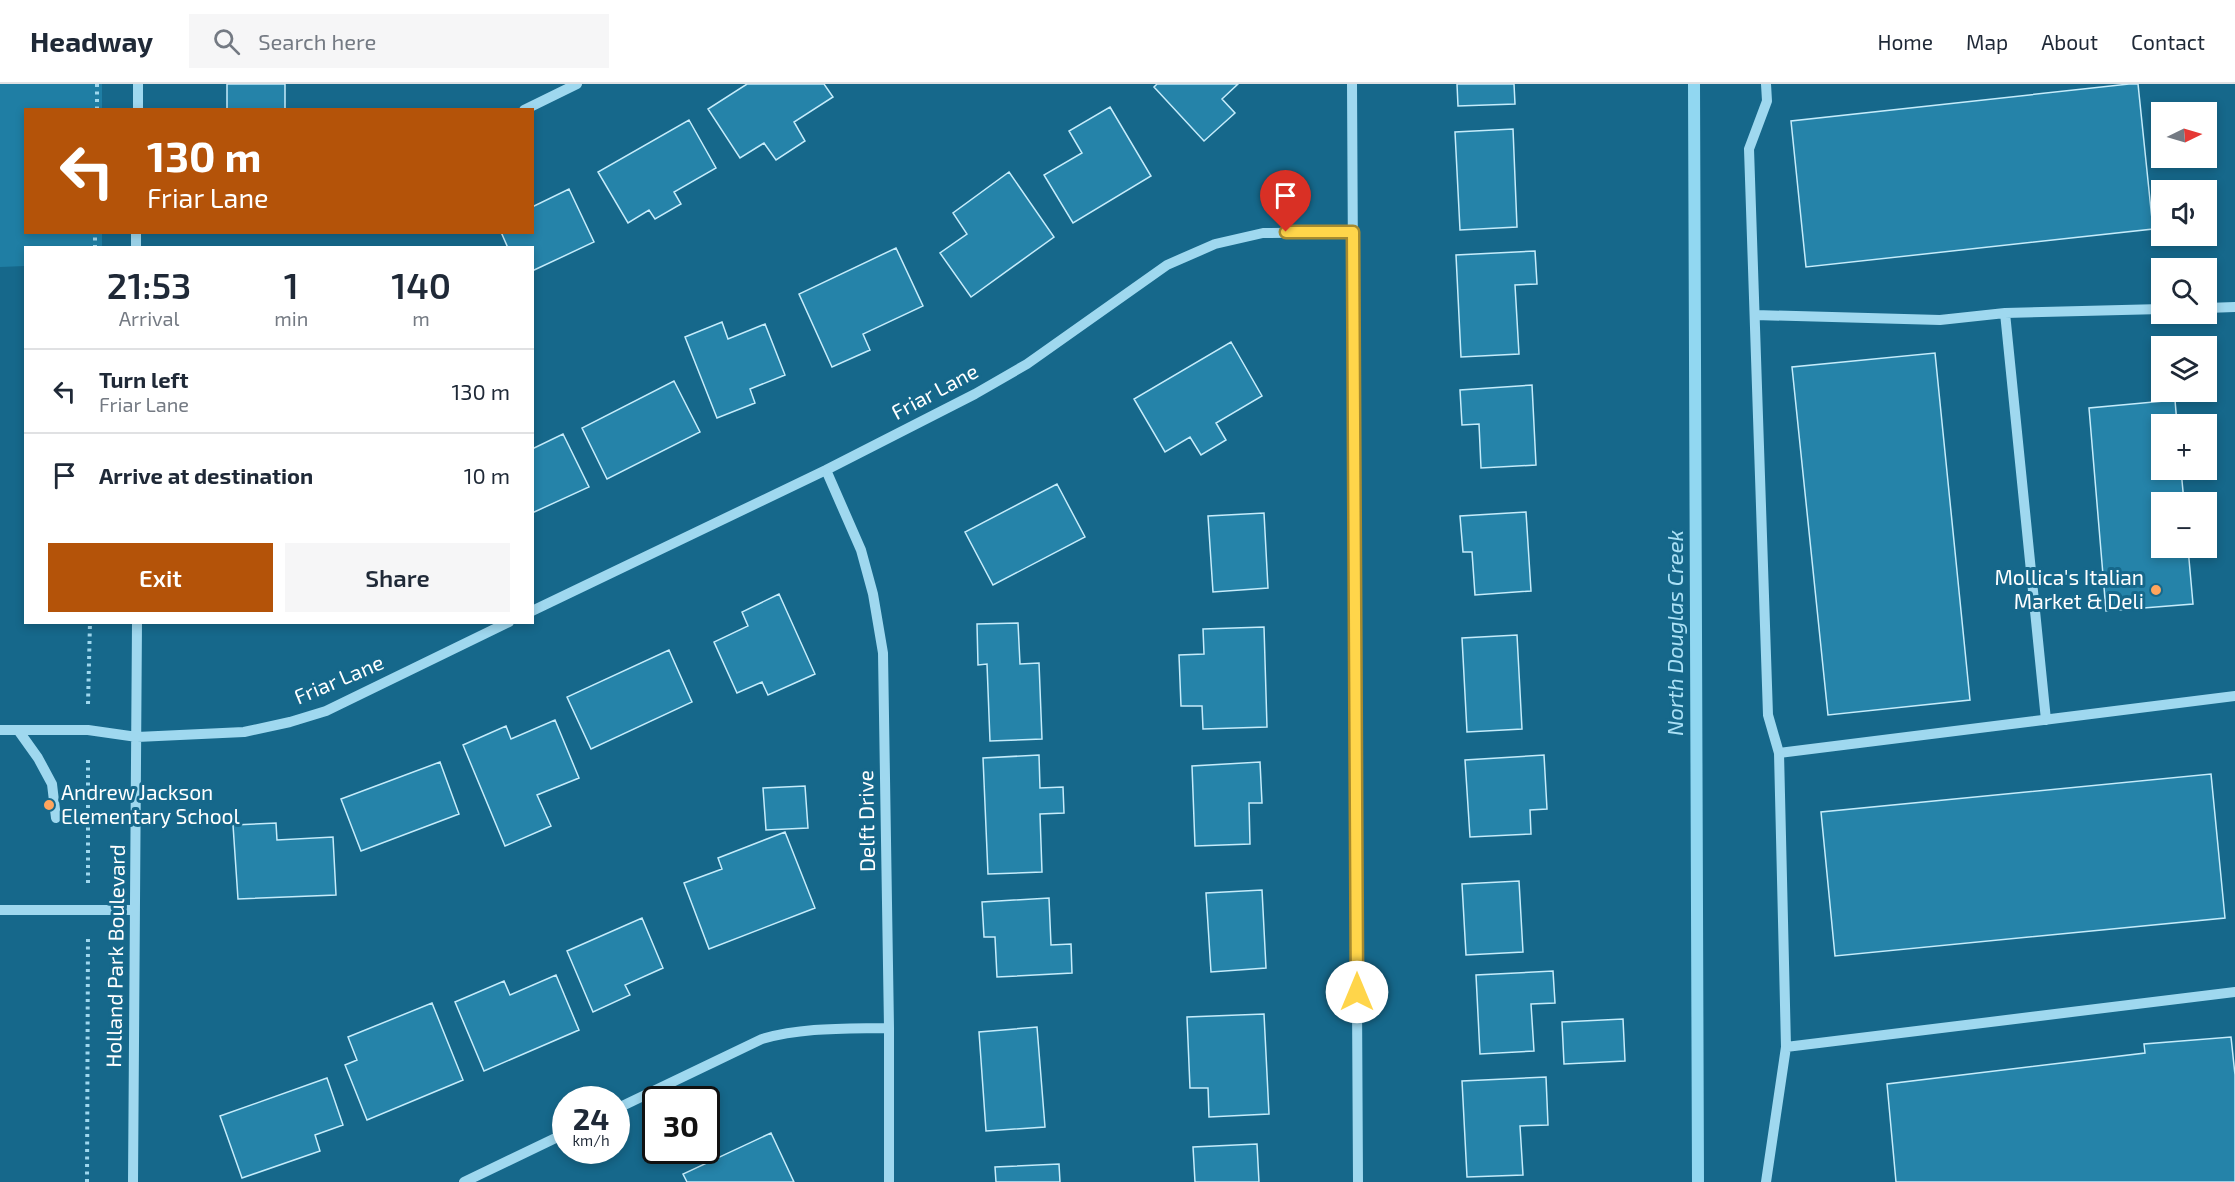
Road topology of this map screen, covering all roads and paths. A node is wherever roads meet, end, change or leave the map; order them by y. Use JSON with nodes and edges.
{"nodes":[{"id":1,"x":97,"y":84,"type":"edge"},
{"id":2,"x":138,"y":84,"type":"edge"},
{"id":3,"x":577,"y":84,"type":"edge"},
{"id":4,"x":1352,"y":84,"type":"edge"},
{"id":5,"x":1766,"y":84,"type":"edge"},
{"id":6,"x":97,"y":108,"type":"edge"},
{"id":7,"x":138,"y":108,"type":"edge"},
{"id":8,"x":528,"y":108,"type":"edge"},
{"id":9,"x":1353,"y":232,"type":"junction"},
{"id":10,"x":2235,"y":307,"type":"edge"},
{"id":11,"x":2217,"y":308,"type":"edge"},
{"id":12,"x":2151,"y":309,"type":"edge"},
{"id":13,"x":2005,"y":314,"type":"junction"},
{"id":14,"x":1755,"y":315,"type":"junction"},
{"id":15,"x":826,"y":470,"type":"junction"},
{"id":16,"x":534,"y":610,"type":"edge"},
{"id":17,"x":90,"y":624,"type":"edge"},
{"id":18,"x":137,"y":624,"type":"edge"},
{"id":19,"x":505,"y":624,"type":"edge"},
{"id":20,"x":2235,"y":696,"type":"edge"},
{"id":21,"x":77,"y":704,"type":"dead end"},
{"id":22,"x":88,"y":704,"type":"junction"},
{"id":23,"x":2046,"y":720,"type":"junction"},
{"id":24,"x":0,"y":730,"type":"edge"},
{"id":25,"x":18,"y":730,"type":"junction"},
{"id":26,"x":88,"y":730,"type":"junction"},
{"id":27,"x":137,"y":737,"type":"junction"},
{"id":28,"x":1779,"y":753,"type":"junction"},
{"id":29,"x":56,"y":818,"type":"dead end"},
{"id":30,"x":0,"y":910,"type":"edge"},
{"id":31,"x":135,"y":910,"type":"junction"},
{"id":32,"x":88,"y":912,"type":"junction"},
{"id":33,"x":2235,"y":992,"type":"edge"},
{"id":34,"x":890,"y":1028,"type":"junction"},
{"id":35,"x":1786,"y":1047,"type":"junction"},
{"id":36,"x":630,"y":1102,"type":"edge"},
{"id":37,"x":552,"y":1140,"type":"edge"},
{"id":38,"x":87,"y":1182,"type":"edge"},
{"id":39,"x":133,"y":1182,"type":"edge"},
{"id":40,"x":464,"y":1182,"type":"edge"},
{"id":41,"x":889,"y":1182,"type":"edge"},
{"id":42,"x":1358,"y":1182,"type":"edge"},
{"id":43,"x":1766,"y":1182,"type":"edge"}],
"edges":[{"from":1,"to":6,"type":"path"},
{"from":2,"to":7,"type":"street"},
{"from":3,"to":8,"type":"street"},
{"from":4,"to":9,"type":"street"},
{"from":5,"to":14,"type":"street"},
{"from":9,"to":15,"type":"street","name":"Friar Lane"},
{"from":9,"to":42,"type":"street"},
{"from":10,"to":11,"type":"street"},
{"from":12,"to":13,"type":"street"},
{"from":13,"to":14,"type":"street"},
{"from":13,"to":23,"type":"street"},
{"from":14,"to":28,"type":"street"},
{"from":15,"to":16,"type":"street","name":"Friar Lane"},
{"from":15,"to":34,"type":"street","name":"Delft Drive"},
{"from":17,"to":22,"type":"path"},
{"from":18,"to":27,"type":"street","name":"Holland Park Boulevard"},
{"from":19,"to":27,"type":"street","name":"Friar Lane"},
{"from":20,"to":23,"type":"street"},
{"from":21,"to":22,"type":"path"},
{"from":22,"to":26,"type":"path"},
{"from":23,"to":28,"type":"street"},
{"from":24,"to":25,"type":"street","name":"Friar Lane"},
{"from":25,"to":26,"type":"street","name":"Friar Lane"},
{"from":25,"to":29,"type":"street"},
{"from":26,"to":27,"type":"street","name":"Friar Lane"},
{"from":26,"to":32,"type":"path"},
{"from":27,"to":31,"type":"street","name":"Holland Park Boulevard"},
{"from":28,"to":35,"type":"street"},
{"from":30,"to":32,"type":"street"},
{"from":31,"to":32,"type":"street"},
{"from":31,"to":39,"type":"street","name":"Holland Park Boulevard"},
{"from":32,"to":38,"type":"path"},
{"from":33,"to":35,"type":"street"},
{"from":34,"to":36,"type":"street"},
{"from":34,"to":41,"type":"street","name":"Delft Drive"},
{"from":35,"to":43,"type":"street"},
{"from":37,"to":40,"type":"street"}]}
